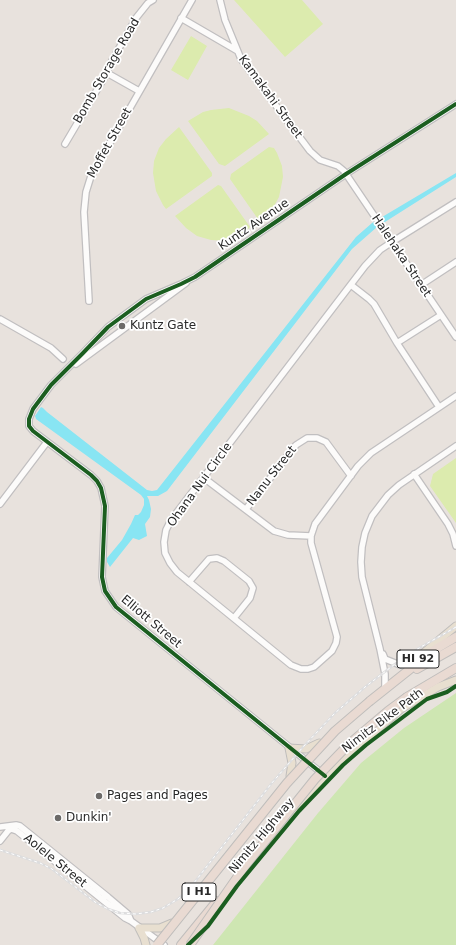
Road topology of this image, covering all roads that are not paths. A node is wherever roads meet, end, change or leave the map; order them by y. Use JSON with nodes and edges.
{"nodes":[{"id":1,"x":153,"y":0,"type":"edge"},
{"id":2,"x":192,"y":0,"type":"edge"},
{"id":3,"x":220,"y":0,"type":"edge"},
{"id":4,"x":181,"y":18,"type":"junction"},
{"id":5,"x":236,"y":50,"type":"junction"},
{"id":6,"x":107,"y":73,"type":"junction"},
{"id":7,"x":139,"y":91,"type":"junction"},
{"id":8,"x":456,"y":104,"type":"edge"},
{"id":9,"x":65,"y":144,"type":"dead end"},
{"id":10,"x":346,"y":174,"type":"junction"},
{"id":11,"x":456,"y":202,"type":"edge"},
{"id":12,"x":392,"y":242,"type":"junction"},
{"id":13,"x":456,"y":262,"type":"edge"},
{"id":14,"x":191,"y":279,"type":"junction"},
{"id":15,"x":351,"y":285,"type":"junction"},
{"id":16,"x":421,"y":285,"type":"junction"},
{"id":17,"x":89,"y":301,"type":"dead end"},
{"id":18,"x":441,"y":316,"type":"junction"},
{"id":19,"x":0,"y":319,"type":"edge"},
{"id":20,"x":454,"y":330,"type":"edge"},
{"id":21,"x":456,"y":337,"type":"edge"},
{"id":22,"x":397,"y":343,"type":"junction"},
{"id":23,"x":62,"y":359,"type":"dead end"},
{"id":24,"x":69,"y":368,"type":"junction"},
{"id":25,"x":456,"y":396,"type":"edge"},
{"id":26,"x":439,"y":407,"type":"junction"},
{"id":27,"x":48,"y":442,"type":"junction"},
{"id":28,"x":456,"y":446,"type":"edge"},
{"id":29,"x":414,"y":474,"type":"junction"},
{"id":30,"x":351,"y":476,"type":"junction"},
{"id":31,"x":204,"y":478,"type":"junction"},
{"id":32,"x":0,"y":504,"type":"edge"},
{"id":33,"x":246,"y":509,"type":"junction"},
{"id":34,"x":311,"y":536,"type":"junction"},
{"id":35,"x":456,"y":546,"type":"edge"},
{"id":36,"x":189,"y":582,"type":"junction"},
{"id":37,"x":234,"y":618,"type":"junction"},
{"id":38,"x":456,"y":626,"type":"edge"},
{"id":39,"x":456,"y":637,"type":"edge"},
{"id":40,"x":456,"y":646,"type":"edge"},
{"id":41,"x":380,"y":648,"type":"junction"},
{"id":42,"x":416,"y":660,"type":"junction"},
{"id":43,"x":456,"y":668,"type":"edge"},
{"id":44,"x":456,"y":675,"type":"edge"},
{"id":45,"x":456,"y":680,"type":"edge"},
{"id":46,"x":385,"y":686,"type":"junction"},
{"id":47,"x":408,"y":697,"type":"junction"},
{"id":48,"x":370,"y":701,"type":"junction"},
{"id":49,"x":319,"y":743,"type":"junction"},
{"id":50,"x":289,"y":748,"type":"junction"},
{"id":51,"x":304,"y":760,"type":"junction"},
{"id":52,"x":290,"y":776,"type":"junction"},
{"id":53,"x":325,"y":776,"type":"junction"},
{"id":54,"x":0,"y":827,"type":"edge"},
{"id":55,"x":28,"y":836,"type":"junction"},
{"id":56,"x":0,"y":841,"type":"edge"},
{"id":57,"x":245,"y":866,"type":"junction"},
{"id":58,"x":172,"y":923,"type":"junction"},
{"id":59,"x":139,"y":928,"type":"junction"},
{"id":60,"x":155,"y":944,"type":"edge"},
{"id":61,"x":146,"y":945,"type":"edge"},
{"id":62,"x":164,"y":945,"type":"edge"},
{"id":63,"x":181,"y":945,"type":"edge"},
{"id":64,"x":185,"y":945,"type":"edge"},
{"id":65,"x":190,"y":945,"type":"edge"}],
"edges":[{"from":1,"to":6,"type":"street","name":"Bomb Storage Road"},
{"from":2,"to":4,"type":"street","name":"Moffet Street"},
{"from":3,"to":5,"type":"street","name":"Kamakahi Street"},
{"from":4,"to":5,"type":"street"},
{"from":4,"to":7,"type":"street","name":"Moffet Street"},
{"from":5,"to":10,"type":"street","name":"Kamakahi Street"},
{"from":6,"to":7,"type":"street"},
{"from":6,"to":9,"type":"street","name":"Bomb Storage Road"},
{"from":7,"to":17,"type":"street","name":"Moffet Street"},
{"from":8,"to":10,"type":"street","name":"Kuntz Avenue"},
{"from":10,"to":12,"type":"street","name":"Halehaka Street"},
{"from":10,"to":14,"type":"street","name":"Kuntz Avenue"},
{"from":11,"to":12,"type":"street","name":"Ohana Nui Circle"},
{"from":12,"to":15,"type":"street","name":"Ohana Nui Circle"},
{"from":12,"to":16,"type":"street","name":"Halehaka Street"},
{"from":13,"to":16,"type":"street"},
{"from":14,"to":24,"type":"street","name":"Kuntz Avenue"},
{"from":14,"to":24,"type":"street","name":"Kuntz Avenue"},
{"from":15,"to":22,"type":"street"},
{"from":15,"to":31,"type":"street","name":"Ohana Nui Circle"},
{"from":16,"to":18,"type":"street","name":"Halehaka Street"},
{"from":18,"to":20,"type":"street","name":"Halehaka Street"},
{"from":18,"to":22,"type":"street"},
{"from":19,"to":23,"type":"street"},
{"from":20,"to":21,"type":"street","name":"Halehaka Street"},
{"from":22,"to":26,"type":"street"},
{"from":24,"to":27,"type":"street","name":"Elliott Street"},
{"from":25,"to":26,"type":"street"},
{"from":26,"to":30,"type":"street"},
{"from":27,"to":32,"type":"street"},
{"from":27,"to":50,"type":"street","name":"Elliott Street"},
{"from":28,"to":29,"type":"street"},
{"from":29,"to":35,"type":"street"},
{"from":29,"to":41,"type":"street"},
{"from":30,"to":33,"type":"street","name":"Nanu Street"},
{"from":30,"to":34,"type":"street"},
{"from":31,"to":33,"type":"street"},
{"from":31,"to":36,"type":"street","name":"Ohana Nui Circle"},
{"from":33,"to":34,"type":"street"},
{"from":34,"to":37,"type":"street","name":"Ohana Nui Circle"},
{"from":36,"to":37,"type":"street","name":"Ohana Nui Circle"},
{"from":36,"to":37,"type":"street"},
{"from":38,"to":42,"type":"main road","name":"Nimitz Highway","number":"HI 92"},
{"from":39,"to":48,"type":"highway"},
{"from":40,"to":48,"type":"highway","number":"I H1"},
{"from":41,"to":42,"type":"street"},
{"from":41,"to":46,"type":"street"},
{"from":42,"to":46,"type":"main road","name":"Nimitz Highway","number":"HI 92"},
{"from":43,"to":47,"type":"highway","number":"I H1"},
{"from":44,"to":47,"type":"highway"},
{"from":45,"to":53,"type":"main road","name":"Nimitz Highway","number":"HI 92"},
{"from":46,"to":49,"type":"main road","name":"Nimitz Highway","number":"HI 92"},
{"from":47,"to":57,"type":"highway","number":"I H1","bridge":true},
{"from":48,"to":60,"type":"highway","number":"I H1","bridge":true},
{"from":49,"to":50,"type":"main road"},
{"from":49,"to":51,"type":"main road","name":"Nimitz Highway","number":"HI 92"},
{"from":50,"to":51,"type":"street","name":"Elliott Street"},
{"from":50,"to":52,"type":"main road"},
{"from":51,"to":52,"type":"main road","name":"Nimitz Highway","number":"HI 92"},
{"from":51,"to":53,"type":"street","name":"Elliott Street"},
{"from":52,"to":58,"type":"main road","name":"Nimitz Highway","number":"HI 92"},
{"from":53,"to":64,"type":"main road","name":"Nimitz Highway","number":"HI 92"},
{"from":54,"to":55,"type":"street","name":"Aolele Street"},
{"from":55,"to":56,"type":"street","name":"Aolele Street"},
{"from":55,"to":59,"type":"street","name":"Aolele Street"},
{"from":57,"to":63,"type":"highway","number":"I H1","bridge":true},
{"from":57,"to":65,"type":"highway","bridge":true},
{"from":58,"to":59,"type":"main road"},
{"from":58,"to":60,"type":"main road","name":"Nimitz Highway","number":"HI 92"},
{"from":59,"to":60,"type":"street","name":"Aolele Street"},
{"from":59,"to":61,"type":"main road"},
{"from":60,"to":62,"type":"street","name":"Aolele Street"}]}
